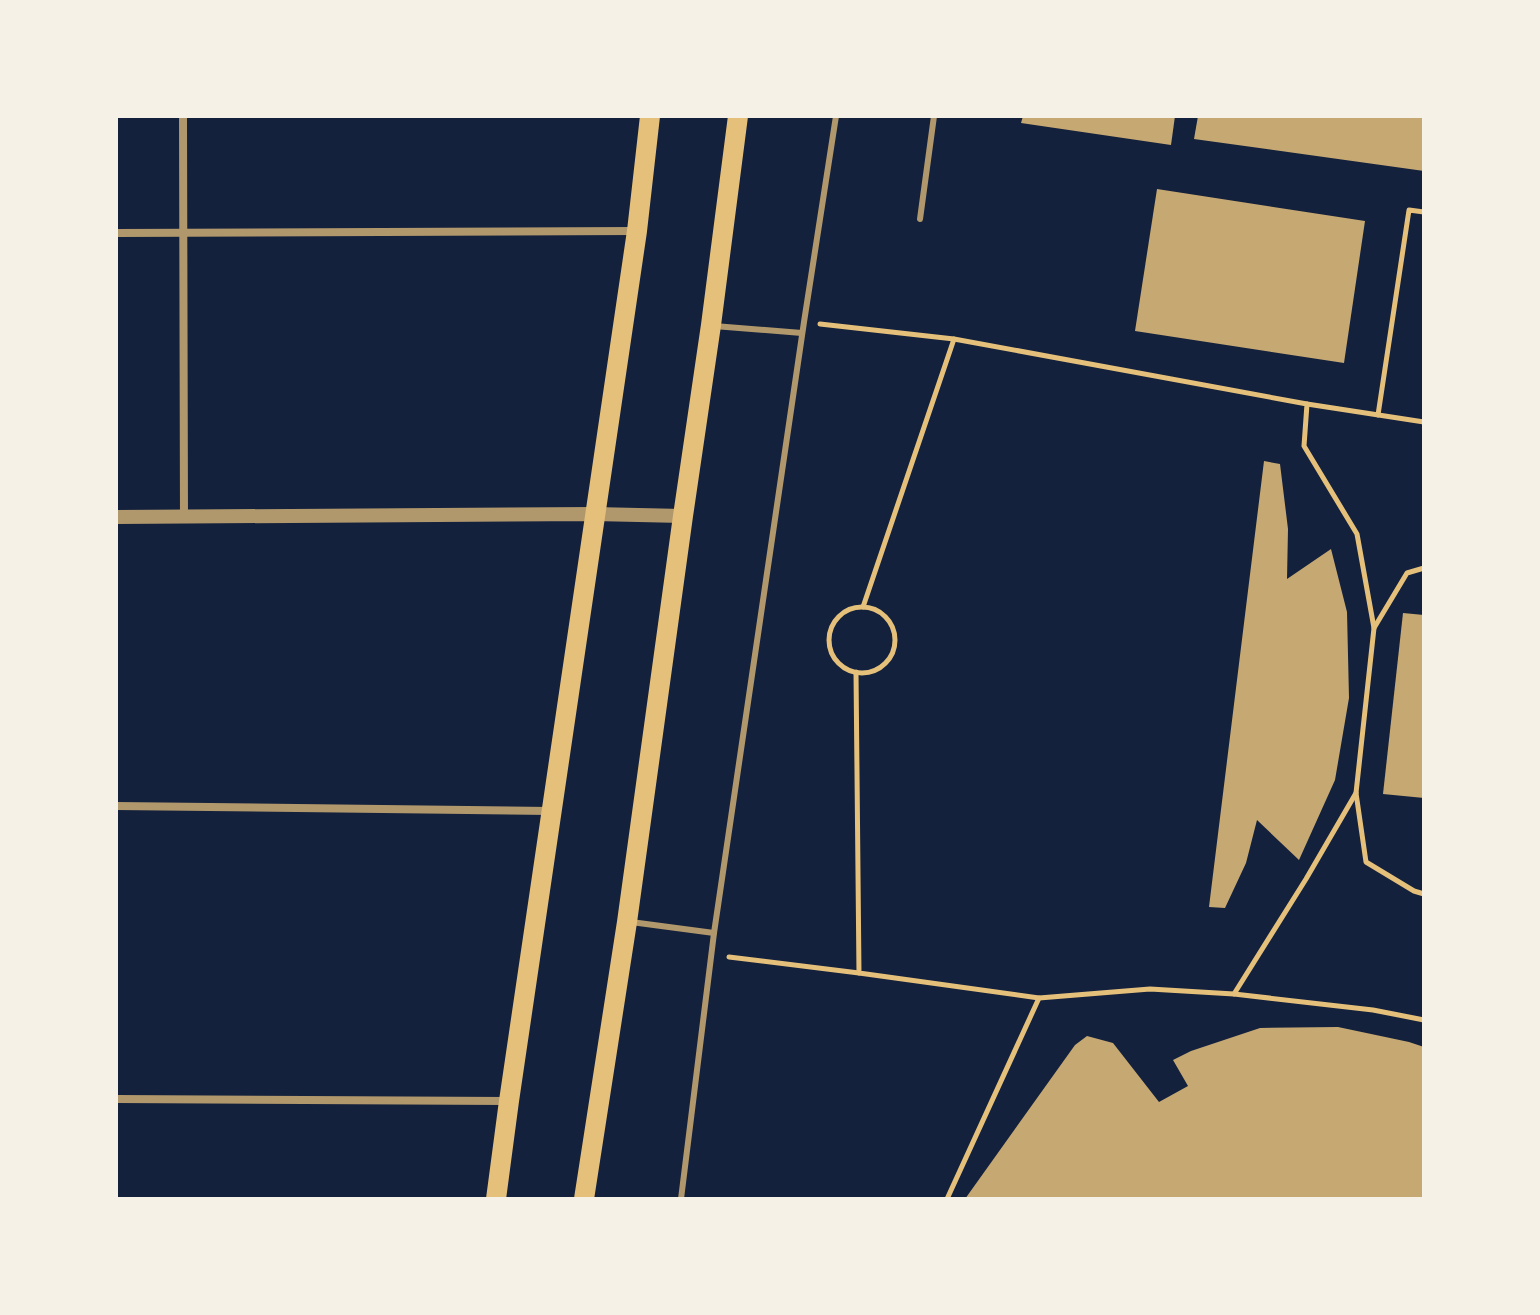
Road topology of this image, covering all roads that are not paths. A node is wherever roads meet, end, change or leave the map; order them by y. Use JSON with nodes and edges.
{"nodes":[{"id":1,"x":183,"y":116,"type":"edge"},
{"id":2,"x":650,"y":116,"type":"edge"},
{"id":3,"x":738,"y":116,"type":"edge"},
{"id":4,"x":836,"y":116,"type":"edge"},
{"id":5,"x":934,"y":116,"type":"edge"},
{"id":6,"x":920,"y":219,"type":"dead end"},
{"id":7,"x":637,"y":231,"type":"junction"},
{"id":8,"x":116,"y":233,"type":"edge"},
{"id":9,"x":184,"y":233,"type":"junction"},
{"id":10,"x":711,"y":325,"type":"junction"},
{"id":11,"x":802,"y":333,"type":"junction"},
{"id":12,"x":594,"y":514,"type":"junction"},
{"id":13,"x":683,"y":516,"type":"junction"},
{"id":14,"x":116,"y":517,"type":"edge"},
{"id":15,"x":184,"y":517,"type":"junction"},
{"id":16,"x":116,"y":806,"type":"edge"},
{"id":17,"x":551,"y":811,"type":"junction"},
{"id":18,"x":627,"y":922,"type":"junction"},
{"id":19,"x":714,"y":933,"type":"junction"},
{"id":20,"x":116,"y":1099,"type":"edge"},
{"id":21,"x":509,"y":1101,"type":"junction"},
{"id":22,"x":496,"y":1199,"type":"edge"},
{"id":23,"x":584,"y":1199,"type":"edge"},
{"id":24,"x":681,"y":1199,"type":"edge"}],
"edges":[{"from":1,"to":9,"type":"street"},
{"from":2,"to":7,"type":"main road"},
{"from":3,"to":10,"type":"main road"},
{"from":4,"to":11,"type":"lane"},
{"from":5,"to":6,"type":"lane"},
{"from":7,"to":9,"type":"street"},
{"from":7,"to":12,"type":"main road"},
{"from":8,"to":9,"type":"street"},
{"from":9,"to":15,"type":"street"},
{"from":10,"to":11,"type":"lane"},
{"from":10,"to":13,"type":"main road"},
{"from":11,"to":19,"type":"lane"},
{"from":12,"to":13,"type":"street"},
{"from":12,"to":15,"type":"street"},
{"from":12,"to":17,"type":"main road"},
{"from":13,"to":18,"type":"main road"},
{"from":14,"to":15,"type":"street"},
{"from":16,"to":17,"type":"street"},
{"from":17,"to":21,"type":"main road"},
{"from":18,"to":19,"type":"lane"},
{"from":18,"to":23,"type":"main road"},
{"from":19,"to":24,"type":"lane"},
{"from":20,"to":21,"type":"street"},
{"from":21,"to":22,"type":"main road"}]}
